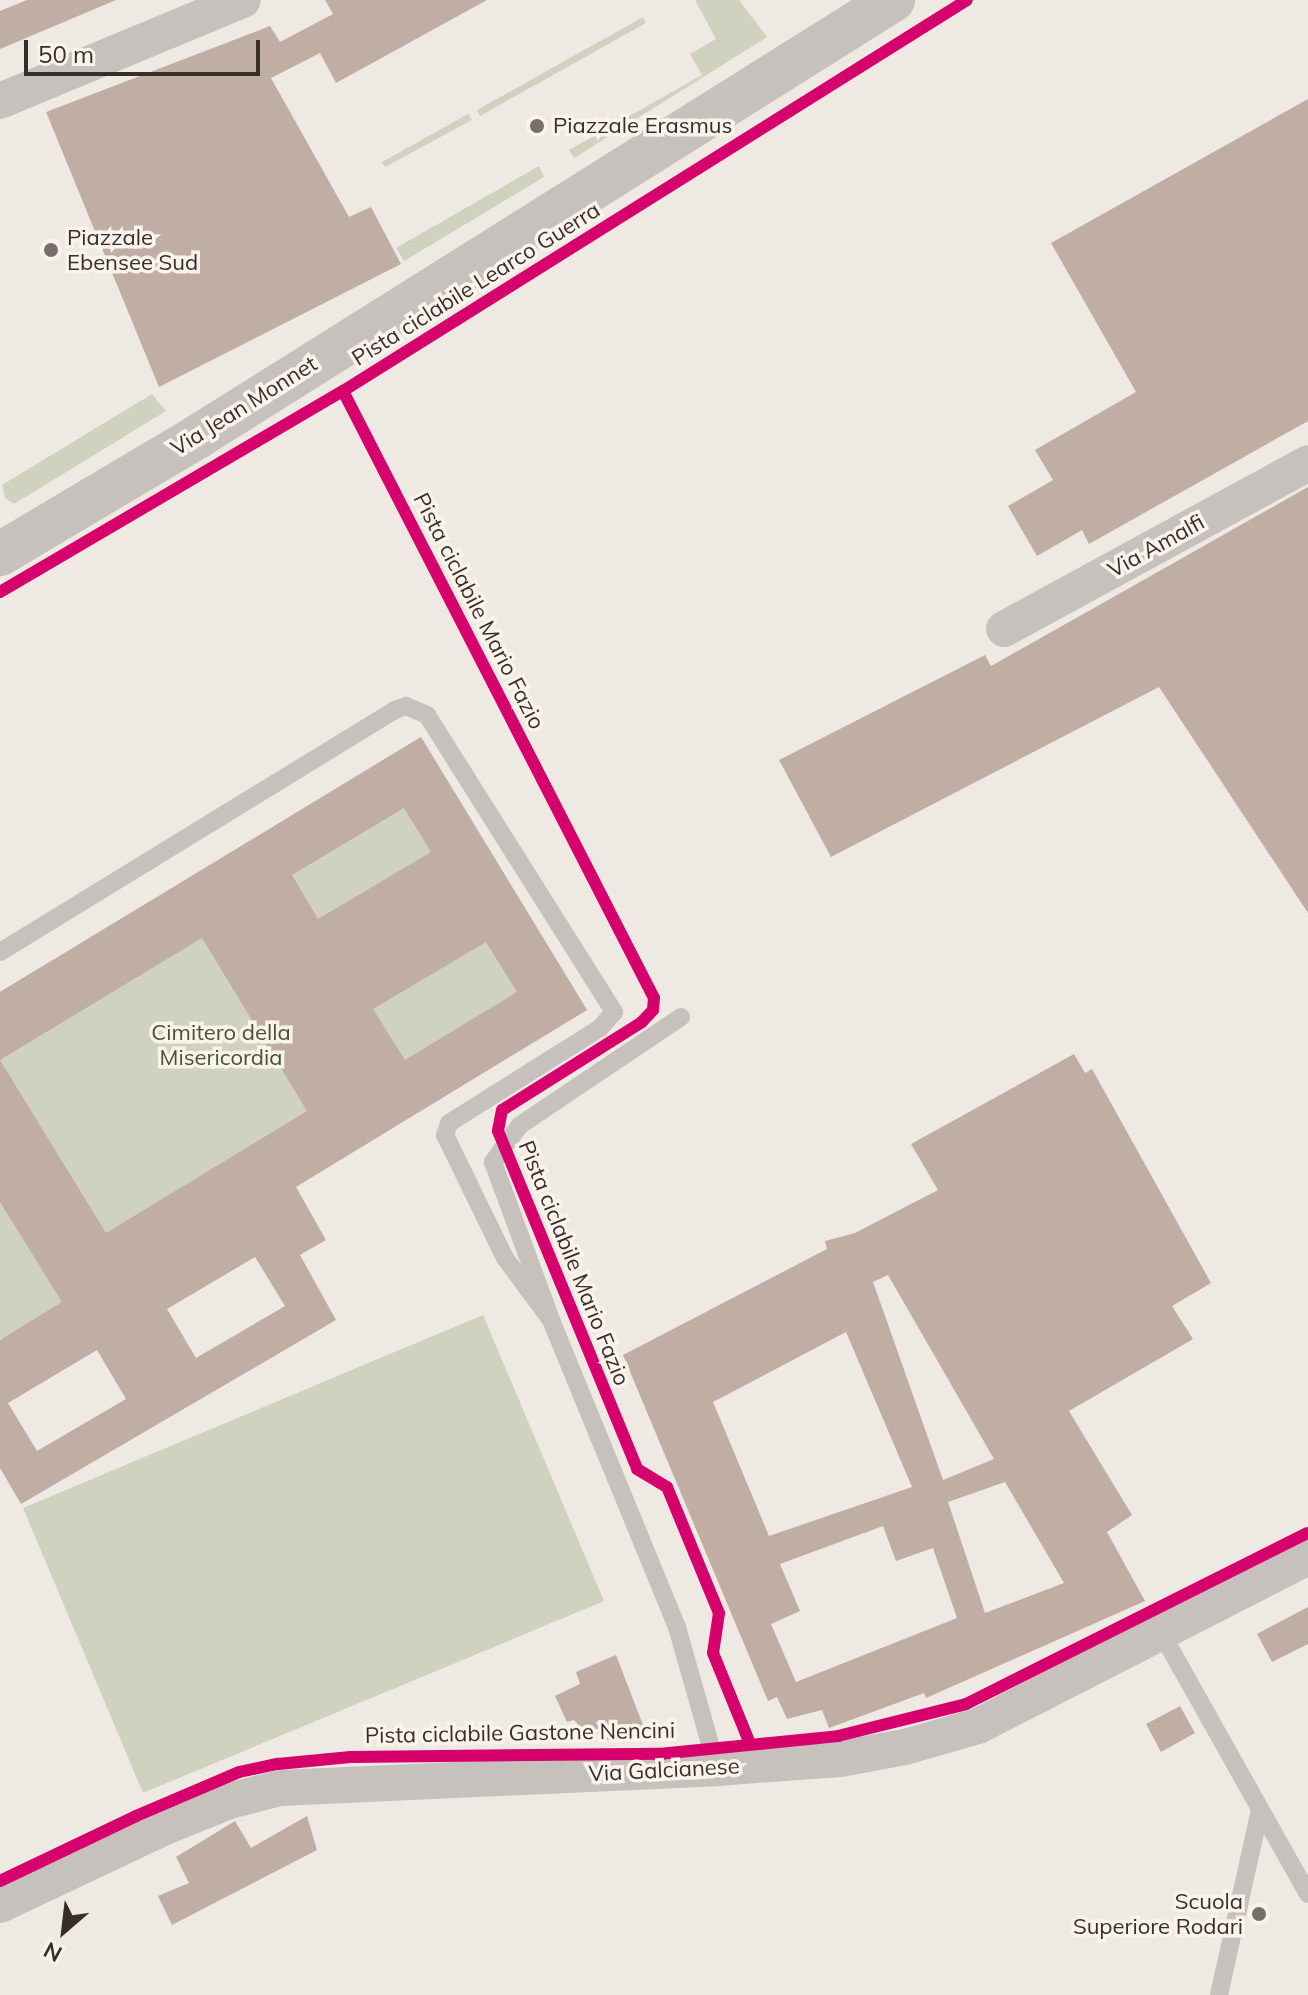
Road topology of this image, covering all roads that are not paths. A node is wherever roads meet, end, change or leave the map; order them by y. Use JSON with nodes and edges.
{"nodes":[{"id":1,"x":243,"y":0,"type":"edge"},
{"id":2,"x":893,"y":0,"type":"edge"},
{"id":3,"x":0,"y":101,"type":"edge"},
{"id":4,"x":1308,"y":463,"type":"edge"},
{"id":5,"x":0,"y":554,"type":"edge"},
{"id":6,"x":1004,"y":629,"type":"dead end"},
{"id":7,"x":0,"y":952,"type":"edge"},
{"id":8,"x":681,"y":1017,"type":"dead end"},
{"id":9,"x":551,"y":1320,"type":"junction"},
{"id":10,"x":1308,"y":1557,"type":"edge"},
{"id":11,"x":1162,"y":1634,"type":"junction"},
{"id":12,"x":717,"y":1768,"type":"junction"},
{"id":13,"x":1260,"y":1810,"type":"junction"},
{"id":14,"x":1308,"y":1894,"type":"edge"},
{"id":15,"x":0,"y":1905,"type":"edge"},
{"id":16,"x":1219,"y":1995,"type":"edge"}],
"edges":[{"from":1,"to":3,"type":"street"},
{"from":2,"to":5,"type":"street","name":"Via Jean Monnet"},
{"from":4,"to":6,"type":"street","name":"Via Amalfi"},
{"from":7,"to":9,"type":"lane"},
{"from":8,"to":9,"type":"lane"},
{"from":9,"to":12,"type":"lane"},
{"from":10,"to":11,"type":"street","name":"Via Galcianese"},
{"from":11,"to":12,"type":"street","name":"Via Galcianese"},
{"from":11,"to":13,"type":"lane"},
{"from":12,"to":15,"type":"street","name":"Via Galcianese"},
{"from":13,"to":14,"type":"lane"},
{"from":13,"to":16,"type":"lane"}]}
